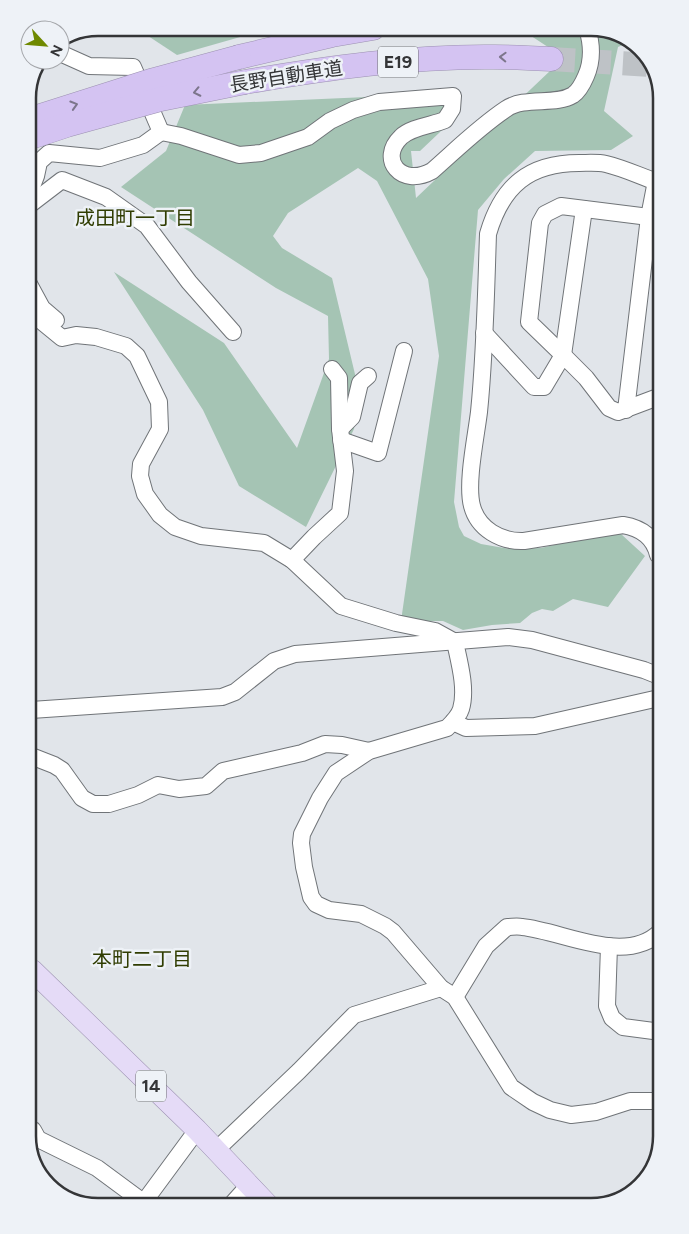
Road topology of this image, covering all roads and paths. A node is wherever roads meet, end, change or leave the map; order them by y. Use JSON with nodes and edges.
{"nodes":[{"id":1,"x":328,"y":36,"type":"edge"},
{"id":2,"x":590,"y":36,"type":"edge"},
{"id":3,"x":70,"y":57,"type":"edge"},
{"id":4,"x":552,"y":59,"type":"tunnel mouth"},
{"id":5,"x":36,"y":117,"type":"edge"},
{"id":6,"x":161,"y":132,"type":"junction"},
{"id":7,"x":36,"y":135,"type":"edge"},
{"id":8,"x":36,"y":176,"type":"edge"},
{"id":9,"x":653,"y":181,"type":"edge"},
{"id":10,"x":653,"y":197,"type":"edge"},
{"id":11,"x":36,"y":200,"type":"edge"},
{"id":12,"x":584,"y":209,"type":"junction"},
{"id":13,"x":649,"y":217,"type":"junction"},
{"id":14,"x":36,"y":297,"type":"edge"},
{"id":15,"x":36,"y":317,"type":"edge"},
{"id":16,"x":233,"y":332,"type":"dead end"},
{"id":17,"x":484,"y":332,"type":"junction"},
{"id":18,"x":76,"y":335,"type":"junction"},
{"id":19,"x":404,"y":351,"type":"dead end"},
{"id":20,"x":563,"y":355,"type":"junction"},
{"id":21,"x":332,"y":369,"type":"dead end"},
{"id":22,"x":368,"y":376,"type":"dead end"},
{"id":23,"x":653,"y":399,"type":"edge"},
{"id":24,"x":626,"y":410,"type":"junction"},
{"id":25,"x":340,"y":434,"type":"junction"},
{"id":26,"x":653,"y":540,"type":"edge"},
{"id":27,"x":292,"y":560,"type":"junction"},
{"id":28,"x":455,"y":642,"type":"junction"},
{"id":29,"x":653,"y":674,"type":"edge"},
{"id":30,"x":653,"y":699,"type":"edge"},
{"id":31,"x":36,"y":710,"type":"edge"},
{"id":32,"x":453,"y":722,"type":"junction"},
{"id":33,"x":369,"y":751,"type":"junction"},
{"id":34,"x":36,"y":758,"type":"edge"},
{"id":35,"x":653,"y":937,"type":"edge"},
{"id":36,"x":609,"y":946,"type":"junction"},
{"id":37,"x":36,"y":974,"type":"edge"},
{"id":38,"x":441,"y":988,"type":"junction"},
{"id":39,"x":456,"y":997,"type":"junction"},
{"id":40,"x":653,"y":1031,"type":"edge"},
{"id":41,"x":653,"y":1101,"type":"edge"},
{"id":42,"x":197,"y":1130,"type":"junction"},
{"id":43,"x":36,"y":1135,"type":"edge"},
{"id":44,"x":215,"y":1151,"type":"junction"},
{"id":45,"x":249,"y":1185,"type":"junction"},
{"id":46,"x":134,"y":1198,"type":"edge"},
{"id":47,"x":146,"y":1198,"type":"edge"},
{"id":48,"x":237,"y":1198,"type":"edge"},
{"id":49,"x":261,"y":1198,"type":"edge"}],
"edges":[{"from":5,"to":1,"type":"highway","name":"長野自動車道","number":"E19","one_way":true,"bridge":true},
{"from":2,"to":6,"type":"street"},
{"from":3,"to":6,"type":"street"},
{"from":4,"to":7,"type":"highway","name":"長野自動車道","number":"E19","one_way":true,"bridge":true},
{"from":6,"to":8,"type":"street"},
{"from":9,"to":17,"type":"street"},
{"from":10,"to":13,"type":"street"},
{"from":11,"to":16,"type":"street"},
{"from":12,"to":13,"type":"street"},
{"from":12,"to":20,"type":"street"},
{"from":12,"to":20,"type":"street"},
{"from":13,"to":24,"type":"street"},
{"from":14,"to":18,"type":"street"},
{"from":15,"to":18,"type":"street"},
{"from":17,"to":20,"type":"street"},
{"from":17,"to":26,"type":"street"},
{"from":18,"to":27,"type":"street"},
{"from":19,"to":25,"type":"street"},
{"from":20,"to":24,"type":"street"},
{"from":21,"to":25,"type":"street"},
{"from":22,"to":25,"type":"street"},
{"from":23,"to":24,"type":"street"},
{"from":25,"to":27,"type":"street"},
{"from":27,"to":28,"type":"street"},
{"from":28,"to":29,"type":"street"},
{"from":28,"to":31,"type":"street"},
{"from":28,"to":32,"type":"street"},
{"from":30,"to":32,"type":"street"},
{"from":32,"to":33,"type":"street"},
{"from":33,"to":34,"type":"street"},
{"from":33,"to":38,"type":"street"},
{"from":35,"to":36,"type":"street"},
{"from":36,"to":39,"type":"street"},
{"from":36,"to":40,"type":"street"},
{"from":37,"to":42,"type":"main road","number":"14"},
{"from":38,"to":39,"type":"street"},
{"from":38,"to":44,"type":"street"},
{"from":39,"to":41,"type":"street"},
{"from":42,"to":44,"type":"main road","number":"14"},
{"from":42,"to":47,"type":"street"},
{"from":43,"to":46,"type":"street"},
{"from":44,"to":45,"type":"main road","number":"14"},
{"from":45,"to":48,"type":"street"},
{"from":45,"to":49,"type":"main road","number":"14"}]}
